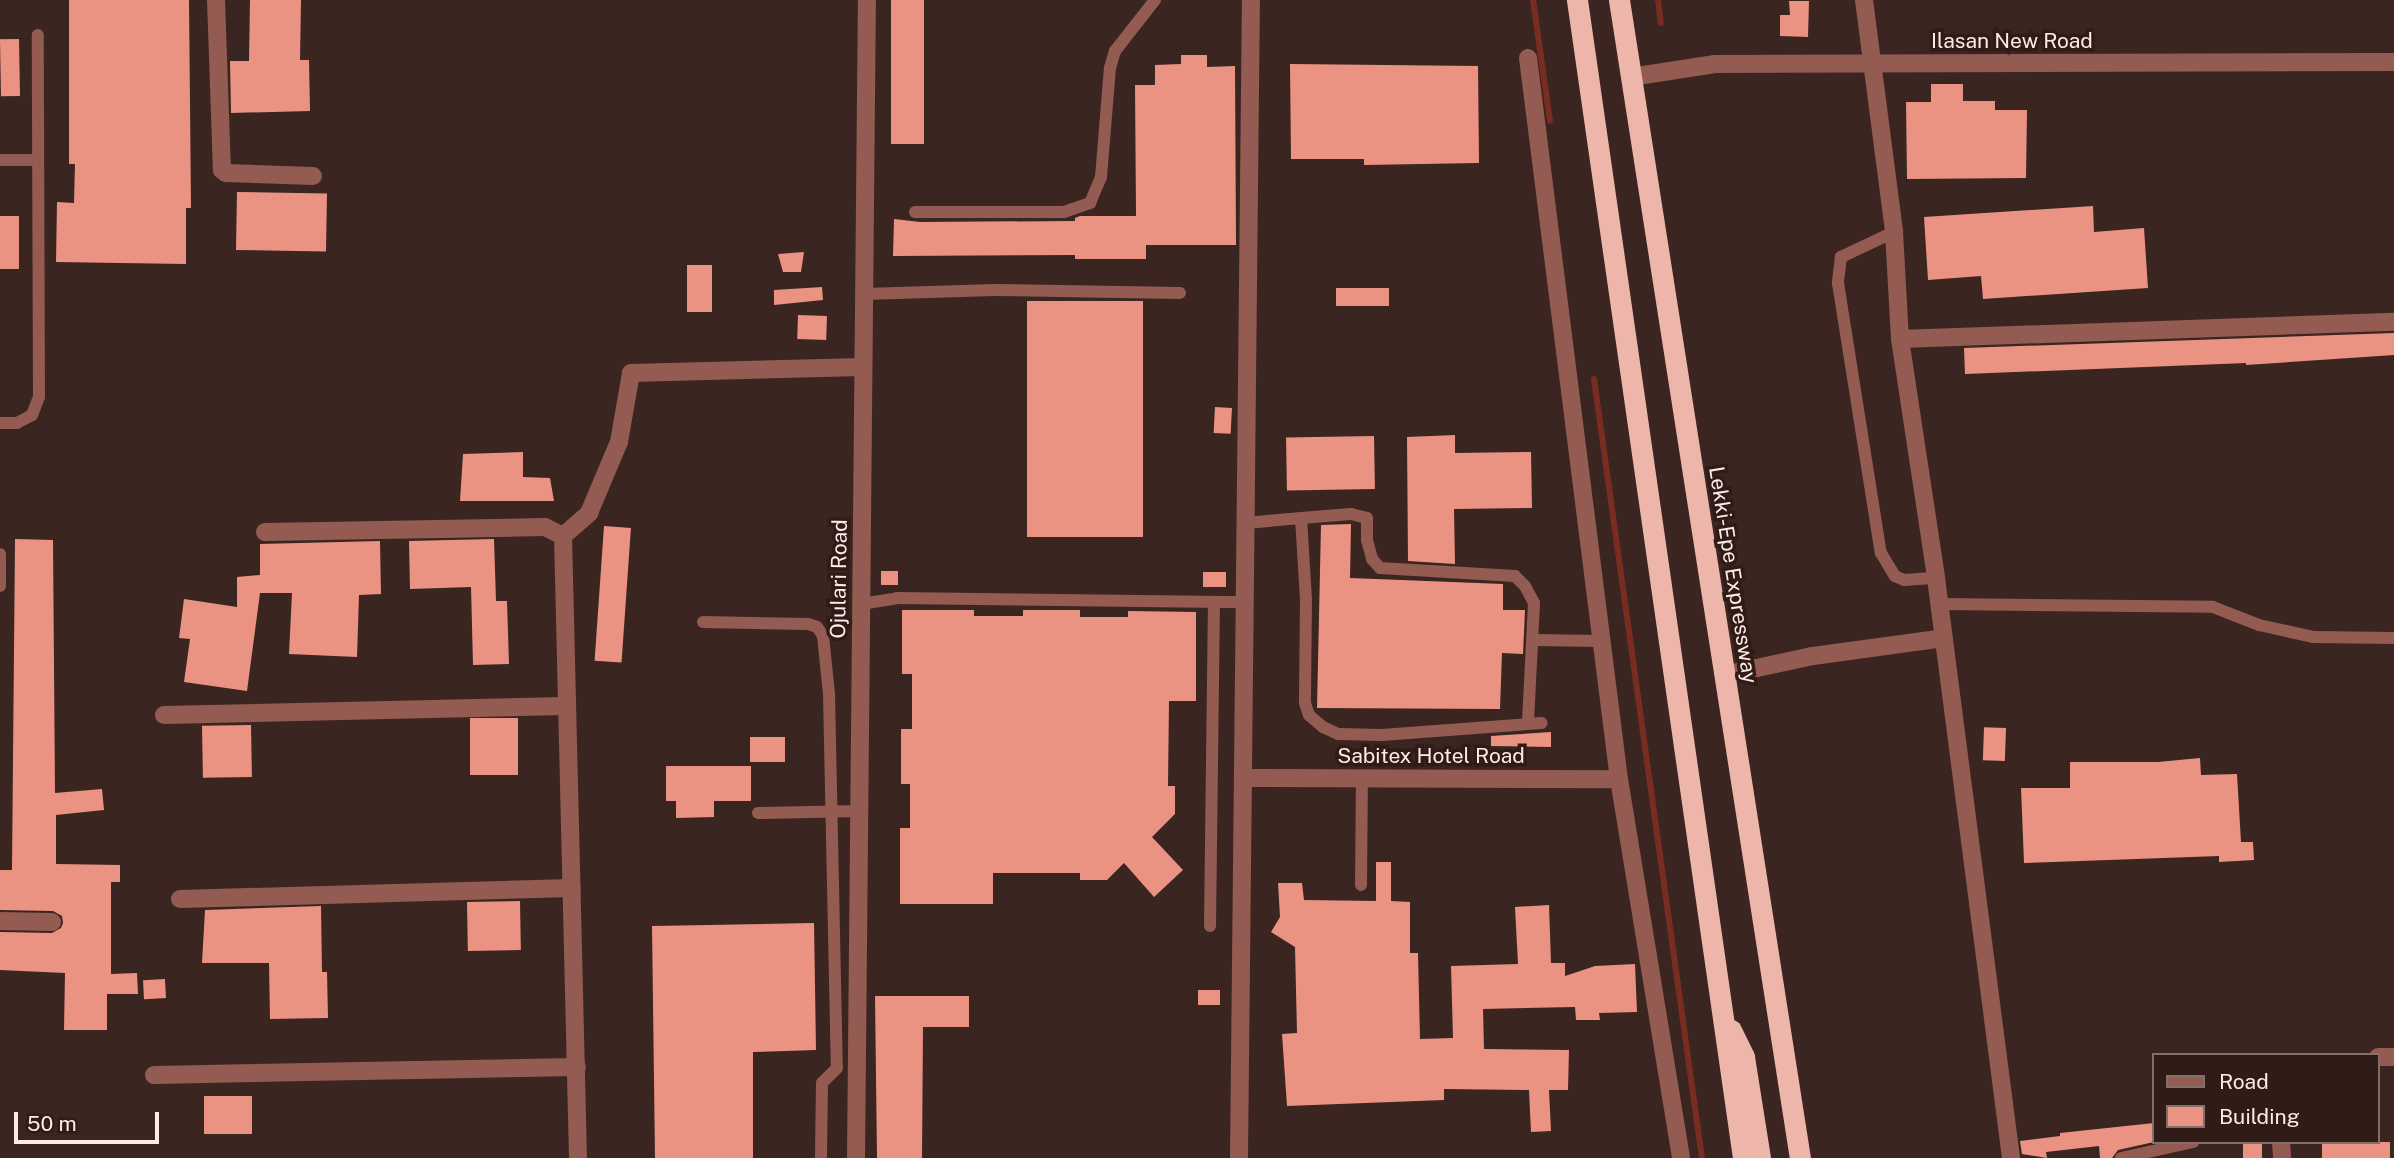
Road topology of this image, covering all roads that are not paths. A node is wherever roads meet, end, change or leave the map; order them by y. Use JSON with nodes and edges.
{"nodes":[{"id":1,"x":216,"y":0,"type":"edge"},
{"id":2,"x":866,"y":0,"type":"edge"},
{"id":3,"x":1155,"y":0,"type":"edge"},
{"id":4,"x":1251,"y":0,"type":"edge"},
{"id":5,"x":1577,"y":0,"type":"edge"},
{"id":6,"x":1619,"y":0,"type":"edge"},
{"id":7,"x":1864,"y":0,"type":"edge"},
{"id":8,"x":38,"y":35,"type":"dead end"},
{"id":9,"x":1528,"y":58,"type":"dead end"},
{"id":10,"x":2394,"y":62,"type":"edge"},
{"id":11,"x":1872,"y":64,"type":"junction"},
{"id":12,"x":1631,"y":77,"type":"junction"},
{"id":13,"x":0,"y":160,"type":"edge"},
{"id":14,"x":38,"y":160,"type":"junction"},
{"id":15,"x":313,"y":176,"type":"dead end"},
{"id":16,"x":915,"y":212,"type":"dead end"},
{"id":17,"x":1894,"y":232,"type":"junction"},
{"id":18,"x":1180,"y":293,"type":"dead end"},
{"id":19,"x":864,"y":294,"type":"junction"},
{"id":20,"x":2394,"y":322,"type":"edge"},
{"id":21,"x":1900,"y":339,"type":"junction"},
{"id":22,"x":863,"y":368,"type":"junction"},
{"id":23,"x":0,"y":423,"type":"edge"},
{"id":24,"x":1301,"y":519,"type":"junction"},
{"id":25,"x":1246,"y":523,"type":"junction"},
{"id":26,"x":265,"y":532,"type":"dead end"},
{"id":27,"x":563,"y":536,"type":"junction"},
{"id":28,"x":0,"y":554,"type":"edge"},
{"id":29,"x":1936,"y":578,"type":"junction"},
{"id":30,"x":0,"y":586,"type":"edge"},
{"id":31,"x":1214,"y":601,"type":"junction"},
{"id":32,"x":1245,"y":602,"type":"junction"},
{"id":33,"x":861,"y":604,"type":"junction"},
{"id":34,"x":1940,"y":604,"type":"junction"},
{"id":35,"x":703,"y":622,"type":"dead end"},
{"id":36,"x":1944,"y":638,"type":"junction"},
{"id":37,"x":2394,"y":638,"type":"edge"},
{"id":38,"x":1534,"y":640,"type":"junction"},
{"id":39,"x":1601,"y":641,"type":"junction"},
{"id":40,"x":1724,"y":675,"type":"junction"},
{"id":41,"x":565,"y":706,"type":"junction"},
{"id":42,"x":163,"y":715,"type":"dead end"},
{"id":43,"x":1528,"y":722,"type":"junction"},
{"id":44,"x":1542,"y":723,"type":"dead end"},
{"id":45,"x":1243,"y":778,"type":"junction"},
{"id":46,"x":1362,"y":779,"type":"junction"},
{"id":47,"x":1619,"y":779,"type":"junction"},
{"id":48,"x":832,"y":811,"type":"junction"},
{"id":49,"x":859,"y":811,"type":"junction"},
{"id":50,"x":758,"y":813,"type":"dead end"},
{"id":51,"x":1361,"y":885,"type":"dead end"},
{"id":52,"x":572,"y":888,"type":"junction"},
{"id":53,"x":180,"y":899,"type":"dead end"},
{"id":54,"x":0,"y":921,"type":"edge"},
{"id":55,"x":52,"y":922,"type":"dead end"},
{"id":56,"x":1210,"y":926,"type":"dead end"},
{"id":57,"x":1722,"y":1012,"type":"junction"},
{"id":58,"x":577,"y":1067,"type":"junction"},
{"id":59,"x":154,"y":1075,"type":"dead end"},
{"id":60,"x":2184,"y":1144,"type":"edge"},
{"id":61,"x":578,"y":1158,"type":"edge"},
{"id":62,"x":821,"y":1158,"type":"edge"},
{"id":63,"x":856,"y":1158,"type":"edge"},
{"id":64,"x":1239,"y":1158,"type":"edge"},
{"id":65,"x":1681,"y":1158,"type":"edge"},
{"id":66,"x":1743,"y":1158,"type":"edge"},
{"id":67,"x":1760,"y":1158,"type":"edge"},
{"id":68,"x":1800,"y":1158,"type":"edge"},
{"id":69,"x":2011,"y":1158,"type":"edge"},
{"id":70,"x":2121,"y":1158,"type":"edge"}],
"edges":[{"from":1,"to":15,"type":"street"},
{"from":2,"to":19,"type":"street","name":"Ojulari Road"},
{"from":3,"to":16,"type":"lane"},
{"from":4,"to":25,"type":"street"},
{"from":5,"to":57,"type":"highway"},
{"from":6,"to":12,"type":"highway","name":"Lekki-Epe Expressway"},
{"from":7,"to":11,"type":"street"},
{"from":8,"to":14,"type":"lane"},
{"from":9,"to":39,"type":"street"},
{"from":10,"to":11,"type":"street","name":"Ilasan New Road"},
{"from":11,"to":12,"type":"street","name":"Ilasan New Road"},
{"from":11,"to":17,"type":"street"},
{"from":12,"to":40,"type":"highway","name":"Lekki-Epe Expressway"},
{"from":13,"to":14,"type":"lane"},
{"from":14,"to":23,"type":"lane"},
{"from":17,"to":21,"type":"street"},
{"from":17,"to":29,"type":"lane"},
{"from":18,"to":19,"type":"lane"},
{"from":19,"to":22,"type":"street","name":"Ojulari Road"},
{"from":20,"to":21,"type":"street"},
{"from":21,"to":29,"type":"street"},
{"from":22,"to":27,"type":"street"},
{"from":22,"to":33,"type":"street","name":"Ojulari Road"},
{"from":24,"to":25,"type":"lane"},
{"from":24,"to":38,"type":"lane"},
{"from":24,"to":43,"type":"lane"},
{"from":25,"to":32,"type":"street"},
{"from":26,"to":27,"type":"street"},
{"from":27,"to":41,"type":"street"},
{"from":28,"to":30,"type":"lane"},
{"from":29,"to":34,"type":"street"},
{"from":31,"to":32,"type":"lane"},
{"from":31,"to":33,"type":"lane"},
{"from":31,"to":56,"type":"lane"},
{"from":32,"to":45,"type":"street"},
{"from":33,"to":49,"type":"street","name":"Ojulari Road"},
{"from":34,"to":36,"type":"street"},
{"from":34,"to":37,"type":"lane"},
{"from":35,"to":48,"type":"lane"},
{"from":36,"to":40,"type":"street"},
{"from":36,"to":69,"type":"street"},
{"from":38,"to":39,"type":"lane"},
{"from":38,"to":43,"type":"lane"},
{"from":39,"to":47,"type":"street"},
{"from":40,"to":68,"type":"highway","name":"Lekki-Epe Expressway"},
{"from":41,"to":42,"type":"street"},
{"from":41,"to":52,"type":"street"},
{"from":43,"to":44,"type":"lane"},
{"from":45,"to":46,"type":"street","name":"Sabitex Hotel Road"},
{"from":45,"to":64,"type":"street"},
{"from":46,"to":47,"type":"street","name":"Sabitex Hotel Road"},
{"from":46,"to":51,"type":"lane"},
{"from":47,"to":65,"type":"street"},
{"from":48,"to":49,"type":"lane"},
{"from":48,"to":50,"type":"lane"},
{"from":48,"to":62,"type":"lane"},
{"from":49,"to":63,"type":"street","name":"Ojulari Road"},
{"from":52,"to":53,"type":"street"},
{"from":52,"to":58,"type":"street"},
{"from":54,"to":55,"type":"street"},
{"from":57,"to":66,"type":"highway"},
{"from":57,"to":67,"type":"highway"},
{"from":58,"to":59,"type":"street"},
{"from":58,"to":61,"type":"street"},
{"from":60,"to":70,"type":"lane"}]}
